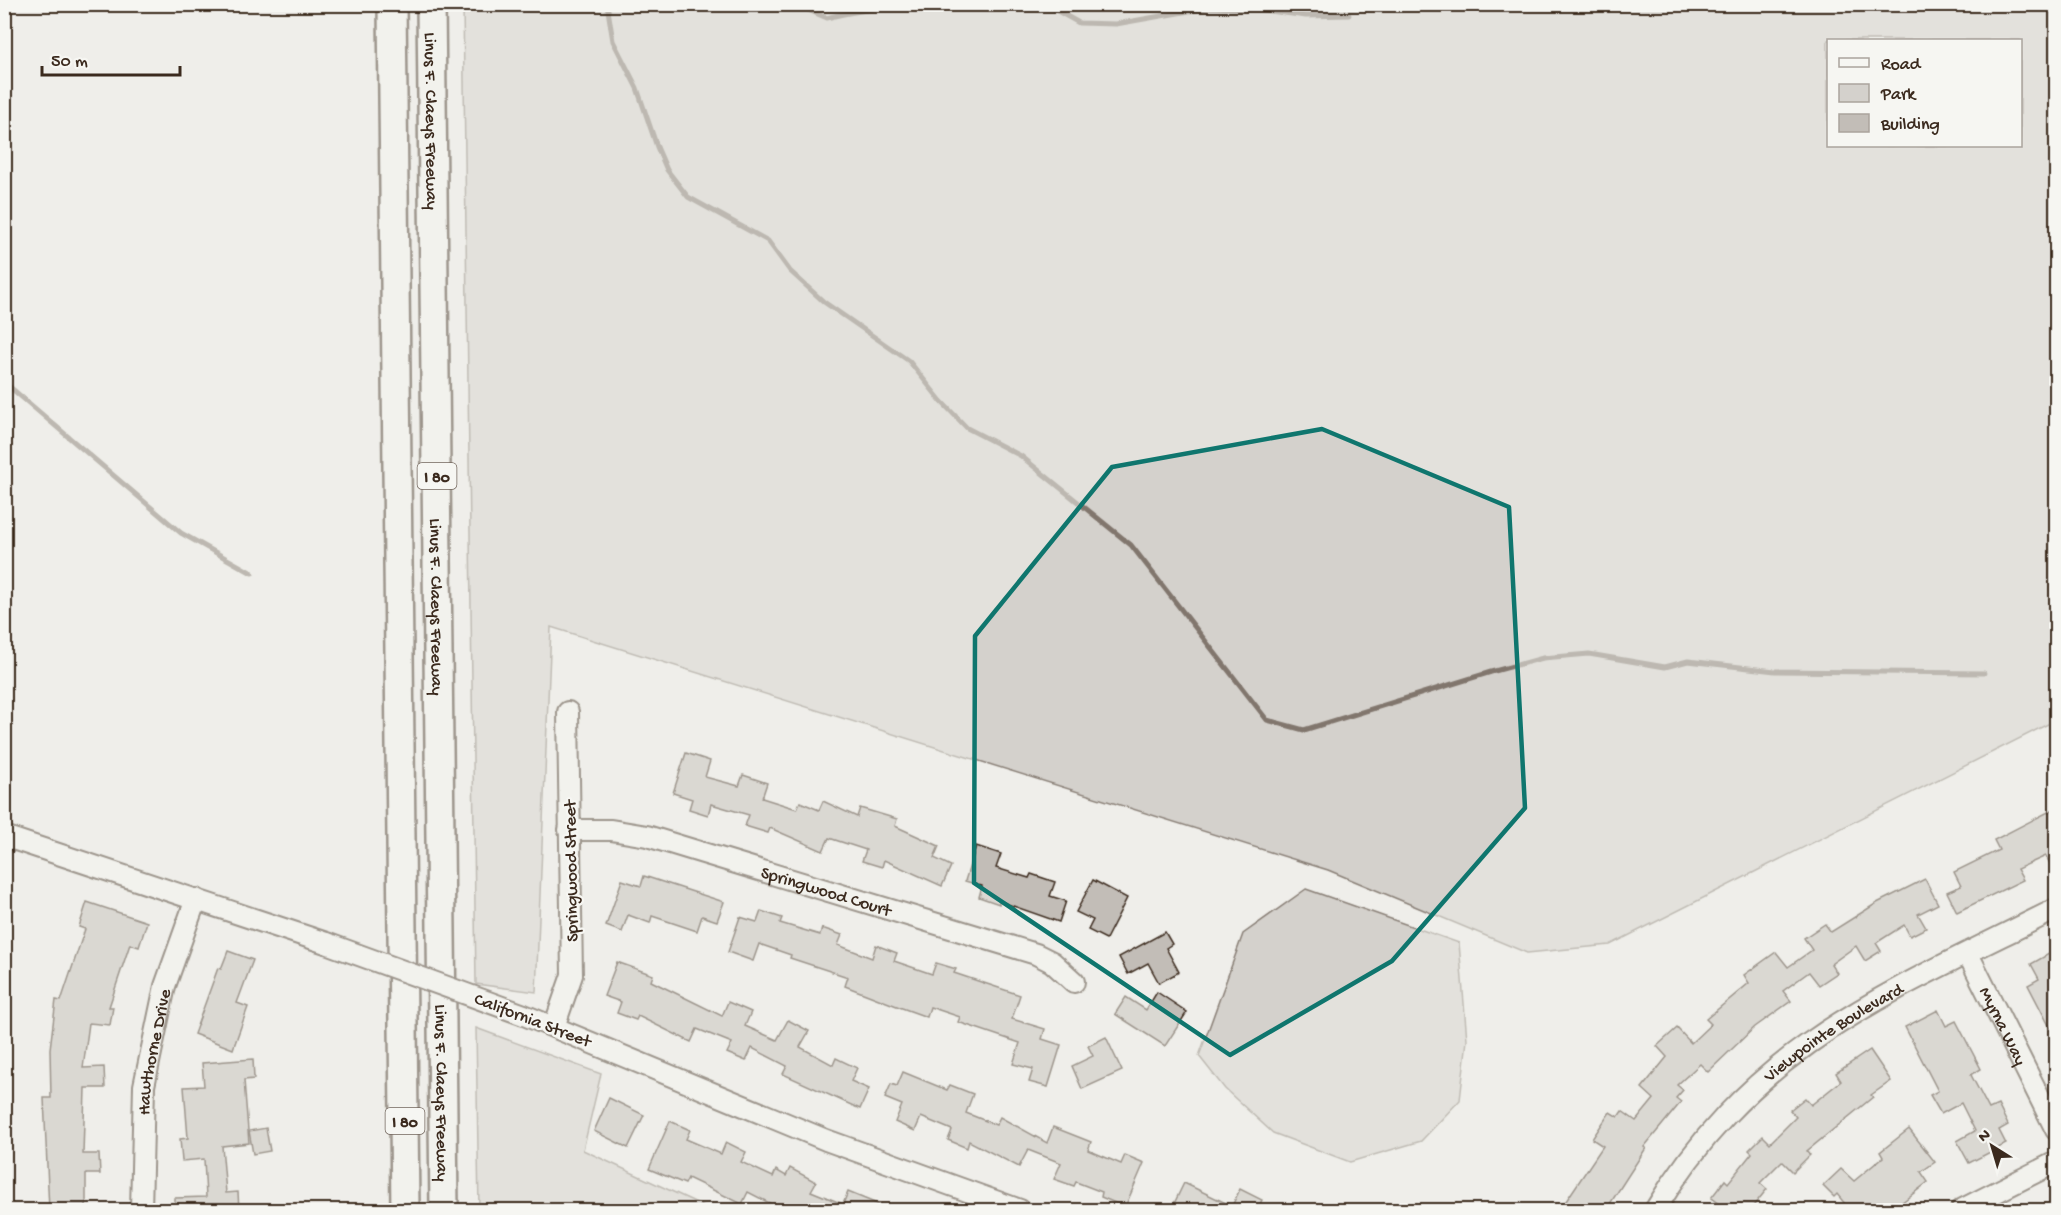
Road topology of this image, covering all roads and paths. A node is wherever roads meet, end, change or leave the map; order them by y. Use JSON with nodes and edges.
{"nodes":[{"id":1,"x":392,"y":4,"type":"edge"},
{"id":2,"x":430,"y":4,"type":"edge"},
{"id":3,"x":568,"y":712,"type":"dead end"},
{"id":4,"x":569,"y":830,"type":"junction"},
{"id":5,"x":4,"y":836,"type":"edge"},
{"id":6,"x":196,"y":899,"type":"junction"},
{"id":7,"x":2056,"y":909,"type":"edge"},
{"id":8,"x":1968,"y":954,"type":"junction"},
{"id":9,"x":1074,"y":982,"type":"dead end"},
{"id":10,"x":554,"y":1027,"type":"junction"},
{"id":11,"x":2056,"y":1130,"type":"edge"},
{"id":12,"x":2056,"y":1162,"type":"edge"},
{"id":13,"x":141,"y":1210,"type":"edge"},
{"id":14,"x":405,"y":1210,"type":"edge"},
{"id":15,"x":444,"y":1210,"type":"edge"},
{"id":16,"x":1020,"y":1210,"type":"edge"},
{"id":17,"x":1655,"y":1210,"type":"edge"},
{"id":18,"x":1961,"y":1210,"type":"edge"}],
"edges":[{"from":1,"to":14,"type":"highway","name":"Linus F. Claeys Freeway","number":"I 80"},
{"from":2,"to":15,"type":"highway","name":"Linus F. Claeys Freeway","number":"I 80"},
{"from":3,"to":4,"type":"street","name":"Springwood Street"},
{"from":4,"to":9,"type":"street","name":"Springwood Court"},
{"from":4,"to":10,"type":"street","name":"Springwood Street"},
{"from":5,"to":6,"type":"street","name":"California Street"},
{"from":6,"to":10,"type":"street","name":"California Street","bridge":true},
{"from":6,"to":13,"type":"street","name":"Hawthorne Drive"},
{"from":7,"to":8,"type":"street","name":"Viewpointe Boulevard"},
{"from":8,"to":11,"type":"street","name":"Myrna Way"},
{"from":8,"to":17,"type":"street","name":"Viewpointe Boulevard"},
{"from":10,"to":16,"type":"street","name":"California Street"},
{"from":12,"to":18,"type":"street"}]}
